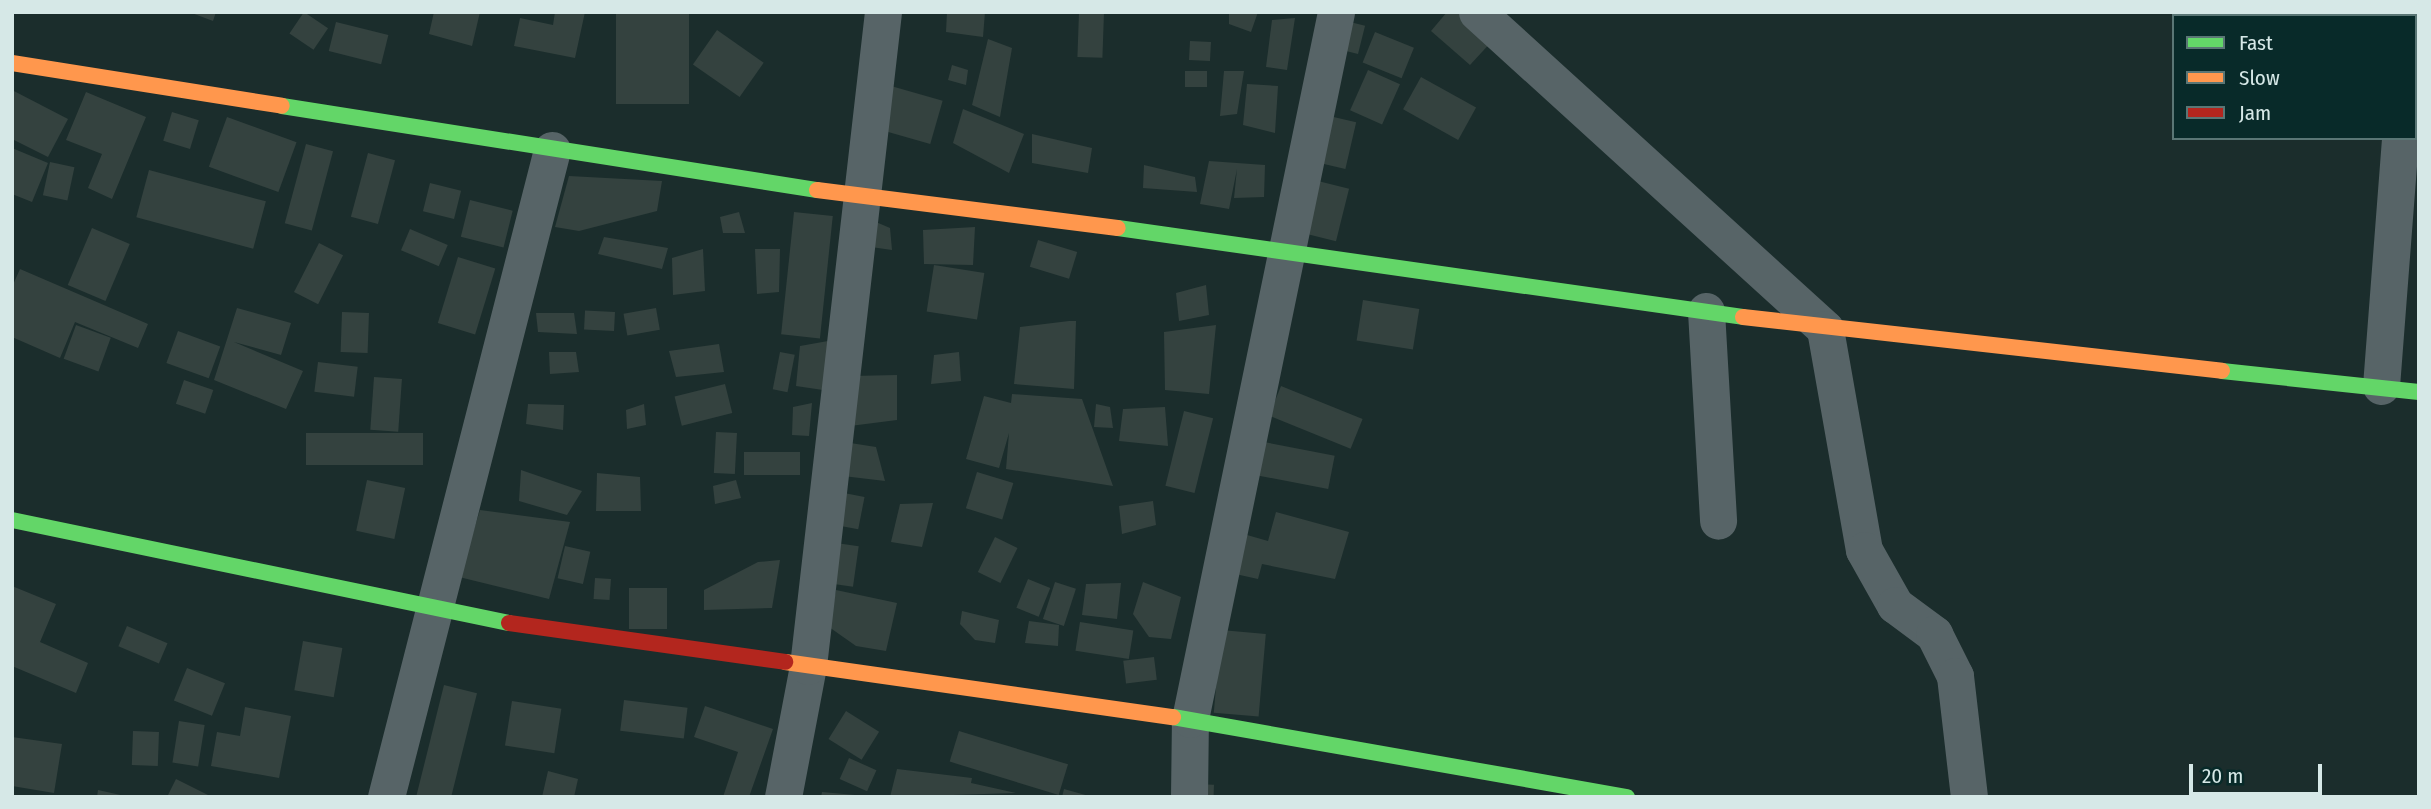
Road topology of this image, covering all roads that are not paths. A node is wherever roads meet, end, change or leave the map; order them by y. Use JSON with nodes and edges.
{"nodes":[{"id":1,"x":883,"y":12,"type":"edge"},
{"id":2,"x":1336,"y":12,"type":"edge"},
{"id":3,"x":1477,"y":12,"type":"edge"},
{"id":4,"x":12,"y":63,"type":"edge"},
{"id":5,"x":2400,"y":140,"type":"edge"},
{"id":6,"x":552,"y":150,"type":"junction"},
{"id":7,"x":859,"y":197,"type":"junction"},
{"id":8,"x":1287,"y":248,"type":"junction"},
{"id":9,"x":1706,"y":311,"type":"junction"},
{"id":10,"x":1825,"y":329,"type":"junction"},
{"id":11,"x":2381,"y":386,"type":"junction"},
{"id":12,"x":2419,"y":391,"type":"edge"},
{"id":13,"x":1718,"y":521,"type":"dead end"},
{"id":14,"x":15,"y":525,"type":"edge"},
{"id":15,"x":436,"y":613,"type":"junction"},
{"id":16,"x":808,"y":666,"type":"junction"},
{"id":17,"x":1190,"y":719,"type":"junction"},
{"id":18,"x":386,"y":797,"type":"edge"},
{"id":19,"x":783,"y":797,"type":"edge"},
{"id":20,"x":1189,"y":797,"type":"edge"},
{"id":21,"x":1627,"y":797,"type":"edge"},
{"id":22,"x":1969,"y":797,"type":"edge"}],
"edges":[{"from":1,"to":7,"type":"street"},
{"from":2,"to":8,"type":"street"},
{"from":3,"to":10,"type":"street"},
{"from":4,"to":6,"type":"street"},
{"from":5,"to":11,"type":"street"},
{"from":6,"to":7,"type":"street"},
{"from":6,"to":15,"type":"street"},
{"from":7,"to":8,"type":"street"},
{"from":7,"to":16,"type":"street"},
{"from":8,"to":9,"type":"street"},
{"from":8,"to":17,"type":"street"},
{"from":9,"to":10,"type":"street"},
{"from":9,"to":13,"type":"street"},
{"from":10,"to":11,"type":"street"},
{"from":10,"to":22,"type":"street"},
{"from":11,"to":12,"type":"street"},
{"from":14,"to":15,"type":"street"},
{"from":15,"to":16,"type":"street"},
{"from":15,"to":18,"type":"street"},
{"from":16,"to":17,"type":"street"},
{"from":16,"to":19,"type":"street"},
{"from":17,"to":20,"type":"street"},
{"from":17,"to":21,"type":"street"}]}
